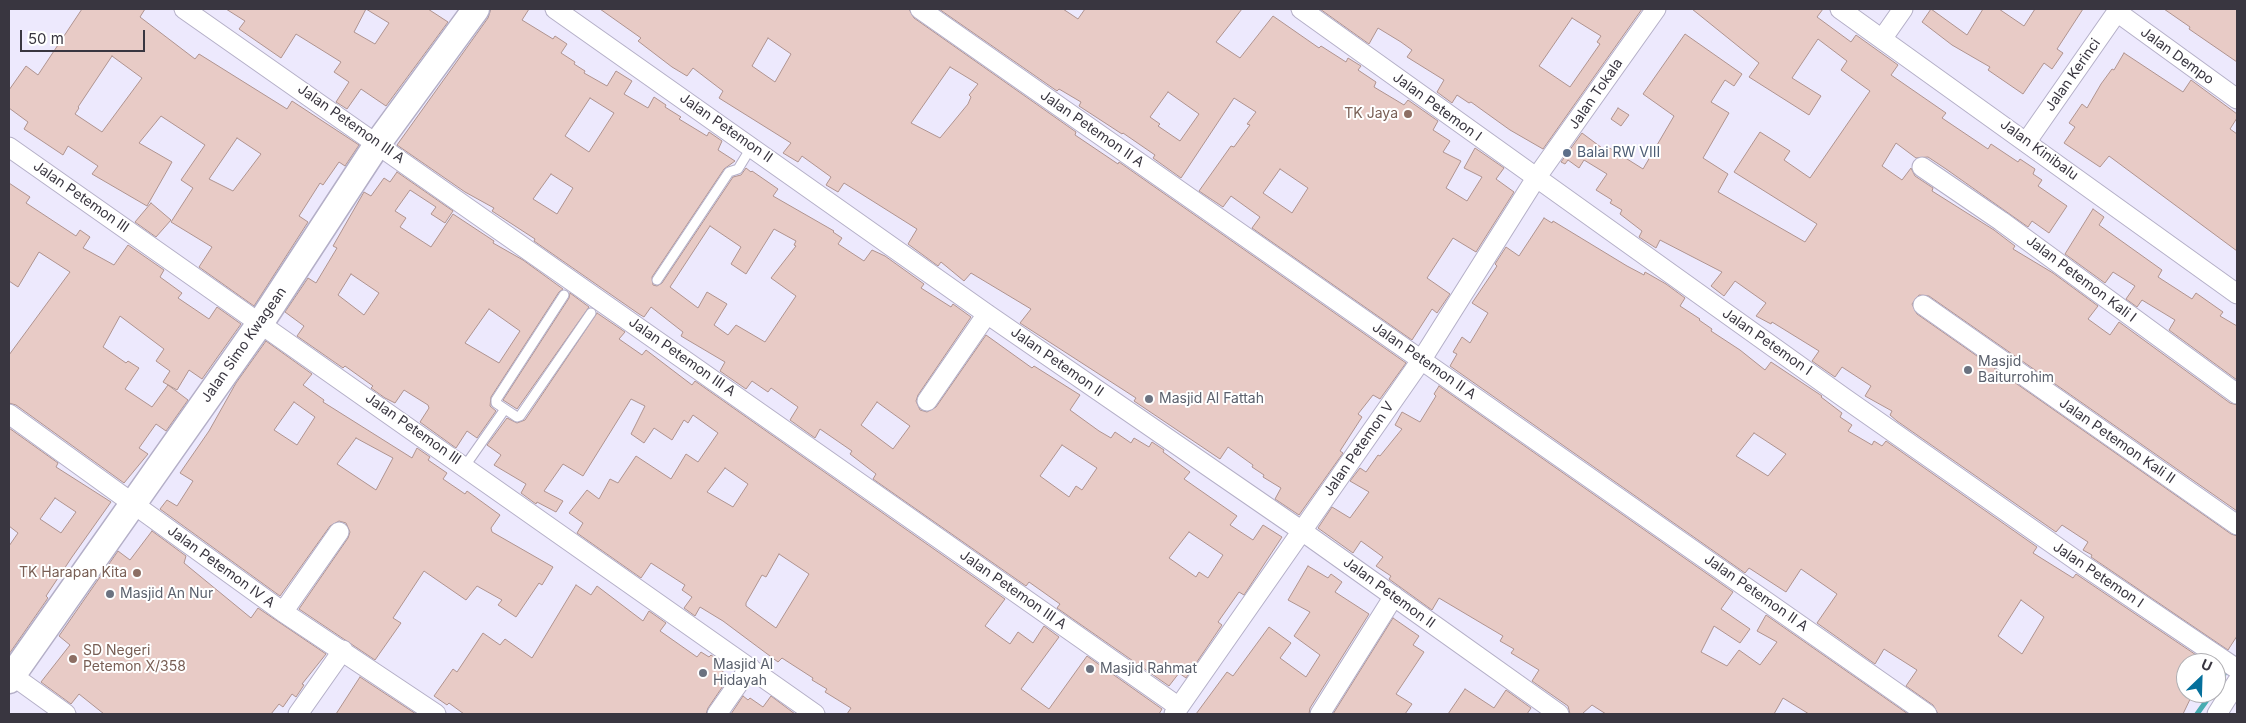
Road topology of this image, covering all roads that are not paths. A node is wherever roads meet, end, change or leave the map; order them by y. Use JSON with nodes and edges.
{"nodes":[{"id":1,"x":184,"y":9,"type":"edge"},
{"id":2,"x":476,"y":9,"type":"edge"},
{"id":3,"x":555,"y":9,"type":"edge"},
{"id":4,"x":920,"y":9,"type":"edge"},
{"id":5,"x":1302,"y":9,"type":"edge"},
{"id":6,"x":1656,"y":9,"type":"edge"},
{"id":7,"x":1840,"y":9,"type":"edge"},
{"id":8,"x":1903,"y":9,"type":"edge"},
{"id":9,"x":2118,"y":10,"type":"edge"},
{"id":10,"x":1882,"y":38,"type":"junction"},
{"id":11,"x":2237,"y":99,"type":"edge"},
{"id":12,"x":2027,"y":141,"type":"junction"},
{"id":13,"x":378,"y":143,"type":"junction"},
{"id":14,"x":9,"y":146,"type":"edge"},
{"id":15,"x":752,"y":146,"type":"junction"},
{"id":16,"x":1922,"y":167,"type":"dead end"},
{"id":17,"x":1536,"y":178,"type":"junction"},
{"id":18,"x":657,"y":280,"type":"dead end"},
{"id":19,"x":2237,"y":294,"type":"edge"},
{"id":20,"x":564,"y":295,"type":"dead end"},
{"id":21,"x":1923,"y":305,"type":"dead end"},
{"id":22,"x":591,"y":313,"type":"dead end"},
{"id":23,"x":987,"y":314,"type":"junction"},
{"id":24,"x":261,"y":322,"type":"junction"},
{"id":25,"x":1422,"y":359,"type":"junction"},
{"id":26,"x":2237,"y":394,"type":"edge"},
{"id":27,"x":927,"y":401,"type":"dead end"},
{"id":28,"x":505,"y":409,"type":"junction"},
{"id":29,"x":9,"y":414,"type":"edge"},
{"id":30,"x":465,"y":466,"type":"junction"},
{"id":31,"x":133,"y":504,"type":"junction"},
{"id":32,"x":2237,"y":525,"type":"edge"},
{"id":33,"x":1302,"y":531,"type":"junction"},
{"id":34,"x":339,"y":532,"type":"dead end"},
{"id":35,"x":1394,"y":596,"type":"junction"},
{"id":36,"x":282,"y":612,"type":"junction"},
{"id":37,"x":343,"y":650,"type":"junction"},
{"id":38,"x":750,"y":667,"type":"junction"},
{"id":39,"x":2233,"y":669,"type":"edge"},
{"id":40,"x":10,"y":676,"type":"edge"},
{"id":41,"x":1177,"y":711,"type":"edge"},
{"id":42,"x":66,"y":714,"type":"edge"},
{"id":43,"x":298,"y":714,"type":"edge"},
{"id":44,"x":436,"y":714,"type":"edge"},
{"id":45,"x":717,"y":714,"type":"edge"},
{"id":46,"x":815,"y":714,"type":"edge"},
{"id":47,"x":1320,"y":714,"type":"edge"},
{"id":48,"x":1559,"y":714,"type":"edge"},
{"id":49,"x":1927,"y":714,"type":"edge"},
{"id":50,"x":2217,"y":714,"type":"edge"}],
"edges":[{"from":1,"to":13,"type":"street","name":"Jalan Petemon III A"},
{"from":2,"to":13,"type":"street","name":"Jalan Simo Kwagean"},
{"from":3,"to":15,"type":"street","name":"Jalan Petemon II"},
{"from":4,"to":25,"type":"street","name":"Jalan Petemon II A"},
{"from":5,"to":17,"type":"street","name":"Jalan Petemon I"},
{"from":6,"to":17,"type":"street","name":"Jalan Tokala"},
{"from":7,"to":10,"type":"street","name":"Jalan Kinibalu"},
{"from":8,"to":10,"type":"street"},
{"from":9,"to":11,"type":"street","name":"Jalan Dempo"},
{"from":9,"to":12,"type":"street","name":"Jalan Kerinci"},
{"from":10,"to":12,"type":"street","name":"Jalan Kinibalu"},
{"from":12,"to":19,"type":"street","name":"Jalan Kinibalu"},
{"from":13,"to":24,"type":"street","name":"Jalan Simo Kwagean"},
{"from":13,"to":41,"type":"street","name":"Jalan Petemon III A"},
{"from":14,"to":24,"type":"street","name":"Jalan Petemon III"},
{"from":15,"to":18,"type":"lane"},
{"from":15,"to":23,"type":"street","name":"Jalan Petemon II"},
{"from":16,"to":26,"type":"street","name":"Jalan Petemon Kali I"},
{"from":17,"to":25,"type":"street","name":"Jalan Petemon V"},
{"from":17,"to":39,"type":"street","name":"Jalan Petemon I"},
{"from":20,"to":28,"type":"lane"},
{"from":21,"to":32,"type":"street","name":"Jalan Petemon Kali II"},
{"from":22,"to":28,"type":"lane"},
{"from":23,"to":27,"type":"street"},
{"from":23,"to":33,"type":"street","name":"Jalan Petemon II"},
{"from":24,"to":30,"type":"street","name":"Jalan Petemon III"},
{"from":24,"to":31,"type":"street","name":"Jalan Simo Kwagean"},
{"from":25,"to":33,"type":"street","name":"Jalan Petemon V"},
{"from":25,"to":49,"type":"street","name":"Jalan Petemon II A"},
{"from":28,"to":30,"type":"lane"},
{"from":29,"to":31,"type":"street","name":"Jalan Petemon IV A"},
{"from":30,"to":38,"type":"street","name":"Jalan Petemon III"},
{"from":31,"to":36,"type":"street","name":"Jalan Petemon IV A"},
{"from":31,"to":40,"type":"street","name":"Jalan Simo Kwagean"},
{"from":33,"to":35,"type":"street","name":"Jalan Petemon II"},
{"from":33,"to":41,"type":"street","name":"Jalan Petemon V"},
{"from":34,"to":36,"type":"street"},
{"from":35,"to":47,"type":"street"},
{"from":35,"to":48,"type":"street","name":"Jalan Petemon II"},
{"from":36,"to":37,"type":"street","name":"Jalan Petemon IV A"},
{"from":37,"to":43,"type":"street"},
{"from":37,"to":44,"type":"street","name":"Jalan Petemon IV A"},
{"from":38,"to":45,"type":"street"},
{"from":38,"to":46,"type":"street","name":"Jalan Petemon III"},
{"from":39,"to":50,"type":"street"},
{"from":40,"to":42,"type":"street"}]}
